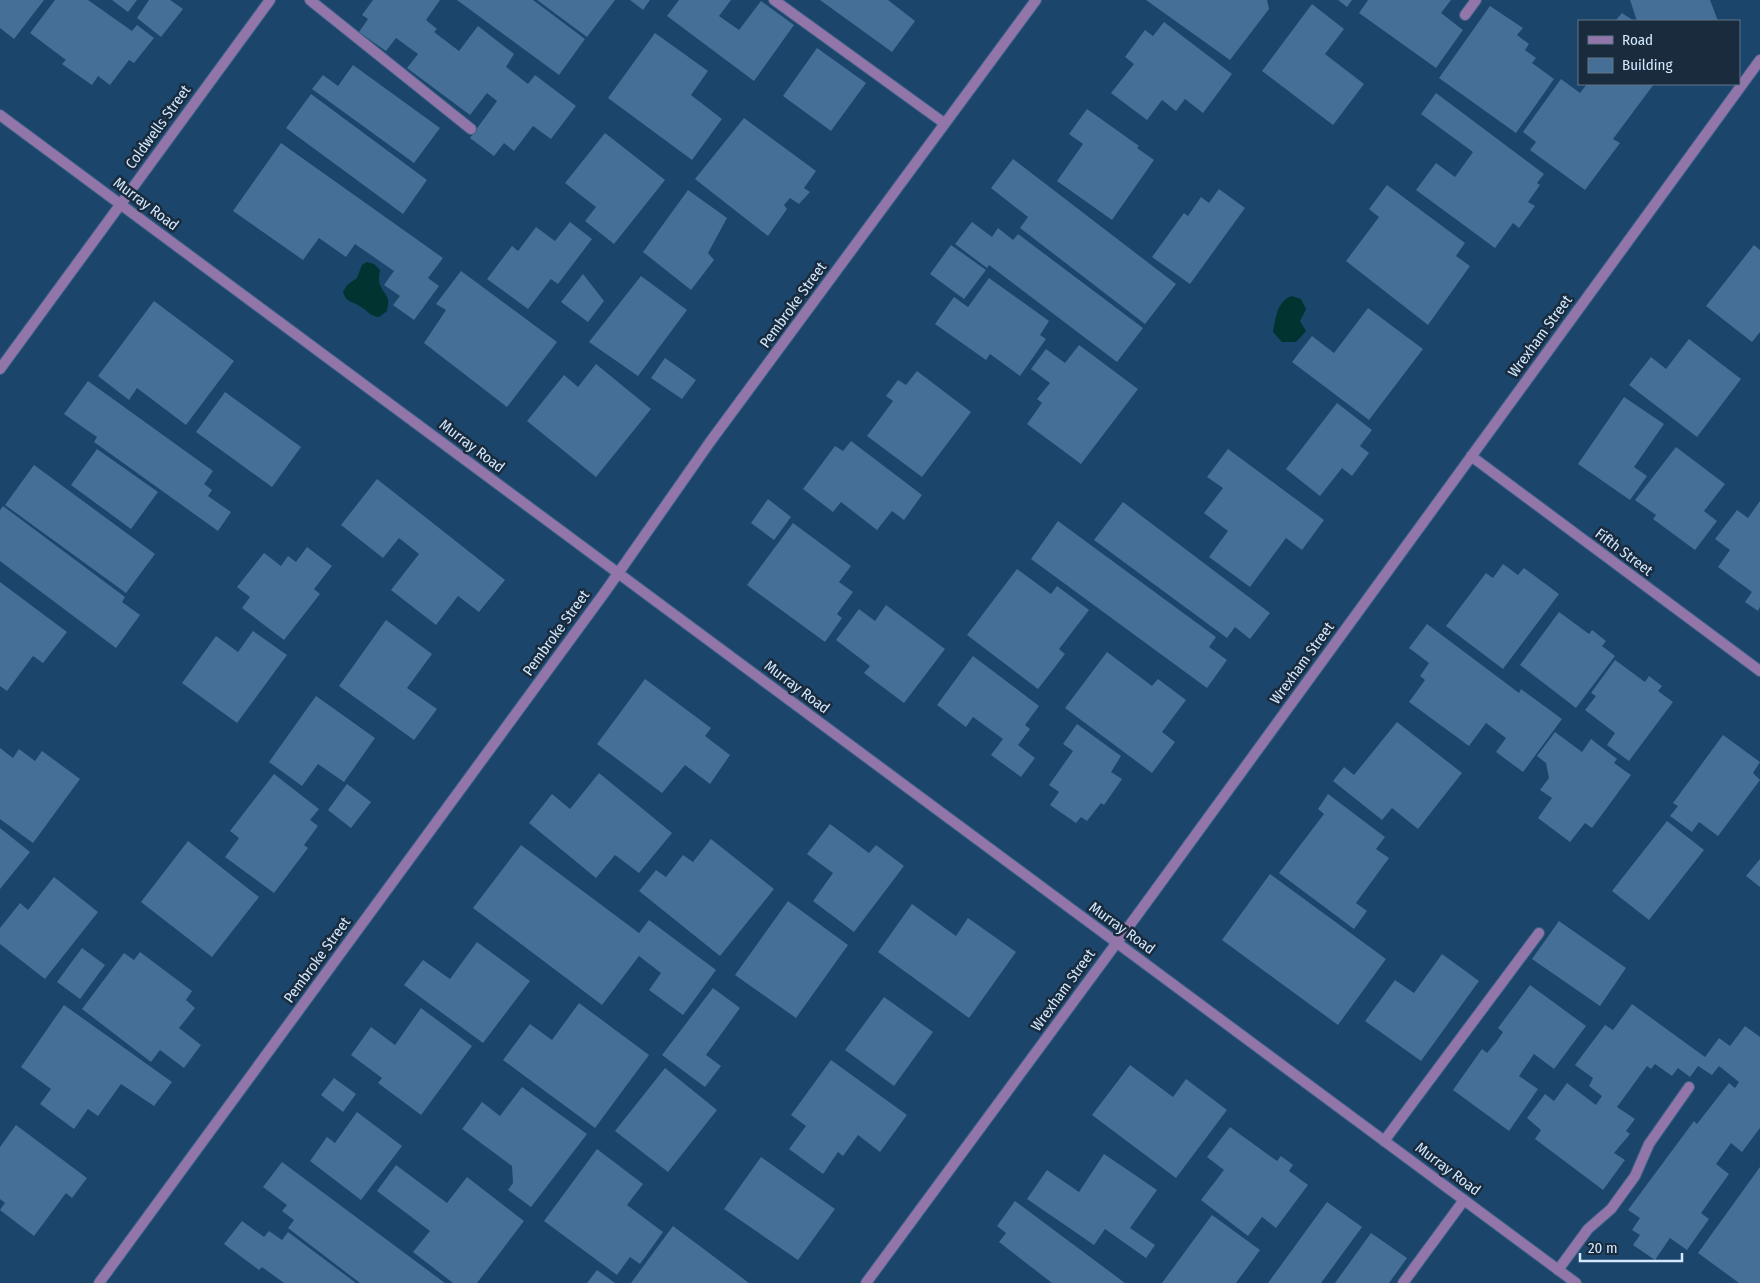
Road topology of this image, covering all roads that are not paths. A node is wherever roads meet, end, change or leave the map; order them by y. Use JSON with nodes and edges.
{"nodes":[{"id":1,"x":270,"y":0,"type":"edge"},
{"id":2,"x":310,"y":0,"type":"edge"},
{"id":3,"x":774,"y":0,"type":"edge"},
{"id":4,"x":1036,"y":0,"type":"edge"},
{"id":5,"x":1476,"y":0,"type":"edge"},
{"id":6,"x":1465,"y":15,"type":"dead end"},
{"id":7,"x":1760,"y":60,"type":"edge"},
{"id":8,"x":0,"y":115,"type":"edge"},
{"id":9,"x":944,"y":123,"type":"junction"},
{"id":10,"x":471,"y":129,"type":"dead end"},
{"id":11,"x":121,"y":204,"type":"junction"},
{"id":12,"x":0,"y":369,"type":"edge"},
{"id":13,"x":1471,"y":456,"type":"junction"},
{"id":14,"x":618,"y":573,"type":"junction"},
{"id":15,"x":1760,"y":671,"type":"edge"},
{"id":16,"x":1538,"y":933,"type":"dead end"},
{"id":17,"x":1116,"y":942,"type":"junction"},
{"id":18,"x":1690,"y":1086,"type":"dead end"},
{"id":19,"x":1384,"y":1141,"type":"junction"},
{"id":20,"x":1464,"y":1200,"type":"junction"},
{"id":21,"x":1558,"y":1270,"type":"junction"},
{"id":22,"x":99,"y":1283,"type":"edge"},
{"id":23,"x":866,"y":1283,"type":"edge"},
{"id":24,"x":1403,"y":1283,"type":"edge"},
{"id":25,"x":1576,"y":1283,"type":"edge"}],
"edges":[{"from":1,"to":11,"type":"street","name":"Coldwells Street"},
{"from":2,"to":10,"type":"street"},
{"from":3,"to":9,"type":"street"},
{"from":4,"to":9,"type":"street","name":"Pembroke Street"},
{"from":5,"to":6,"type":"street"},
{"from":7,"to":13,"type":"street","name":"Wrexham Street"},
{"from":8,"to":11,"type":"street","name":"Murray Road"},
{"from":9,"to":14,"type":"street","name":"Pembroke Street"},
{"from":11,"to":12,"type":"street","name":"Coldwells Street"},
{"from":11,"to":14,"type":"street","name":"Murray Road"},
{"from":13,"to":15,"type":"street","name":"Fifth Street"},
{"from":13,"to":17,"type":"street","name":"Wrexham Street"},
{"from":14,"to":17,"type":"street","name":"Murray Road"},
{"from":14,"to":22,"type":"street","name":"Pembroke Street"},
{"from":16,"to":19,"type":"street"},
{"from":17,"to":19,"type":"street","name":"Murray Road"},
{"from":17,"to":23,"type":"street","name":"Wrexham Street"},
{"from":18,"to":21,"type":"street"},
{"from":19,"to":20,"type":"street","name":"Murray Road"},
{"from":20,"to":21,"type":"street","name":"Murray Road"},
{"from":20,"to":24,"type":"street"},
{"from":21,"to":25,"type":"street","name":"Murray Road"}]}
